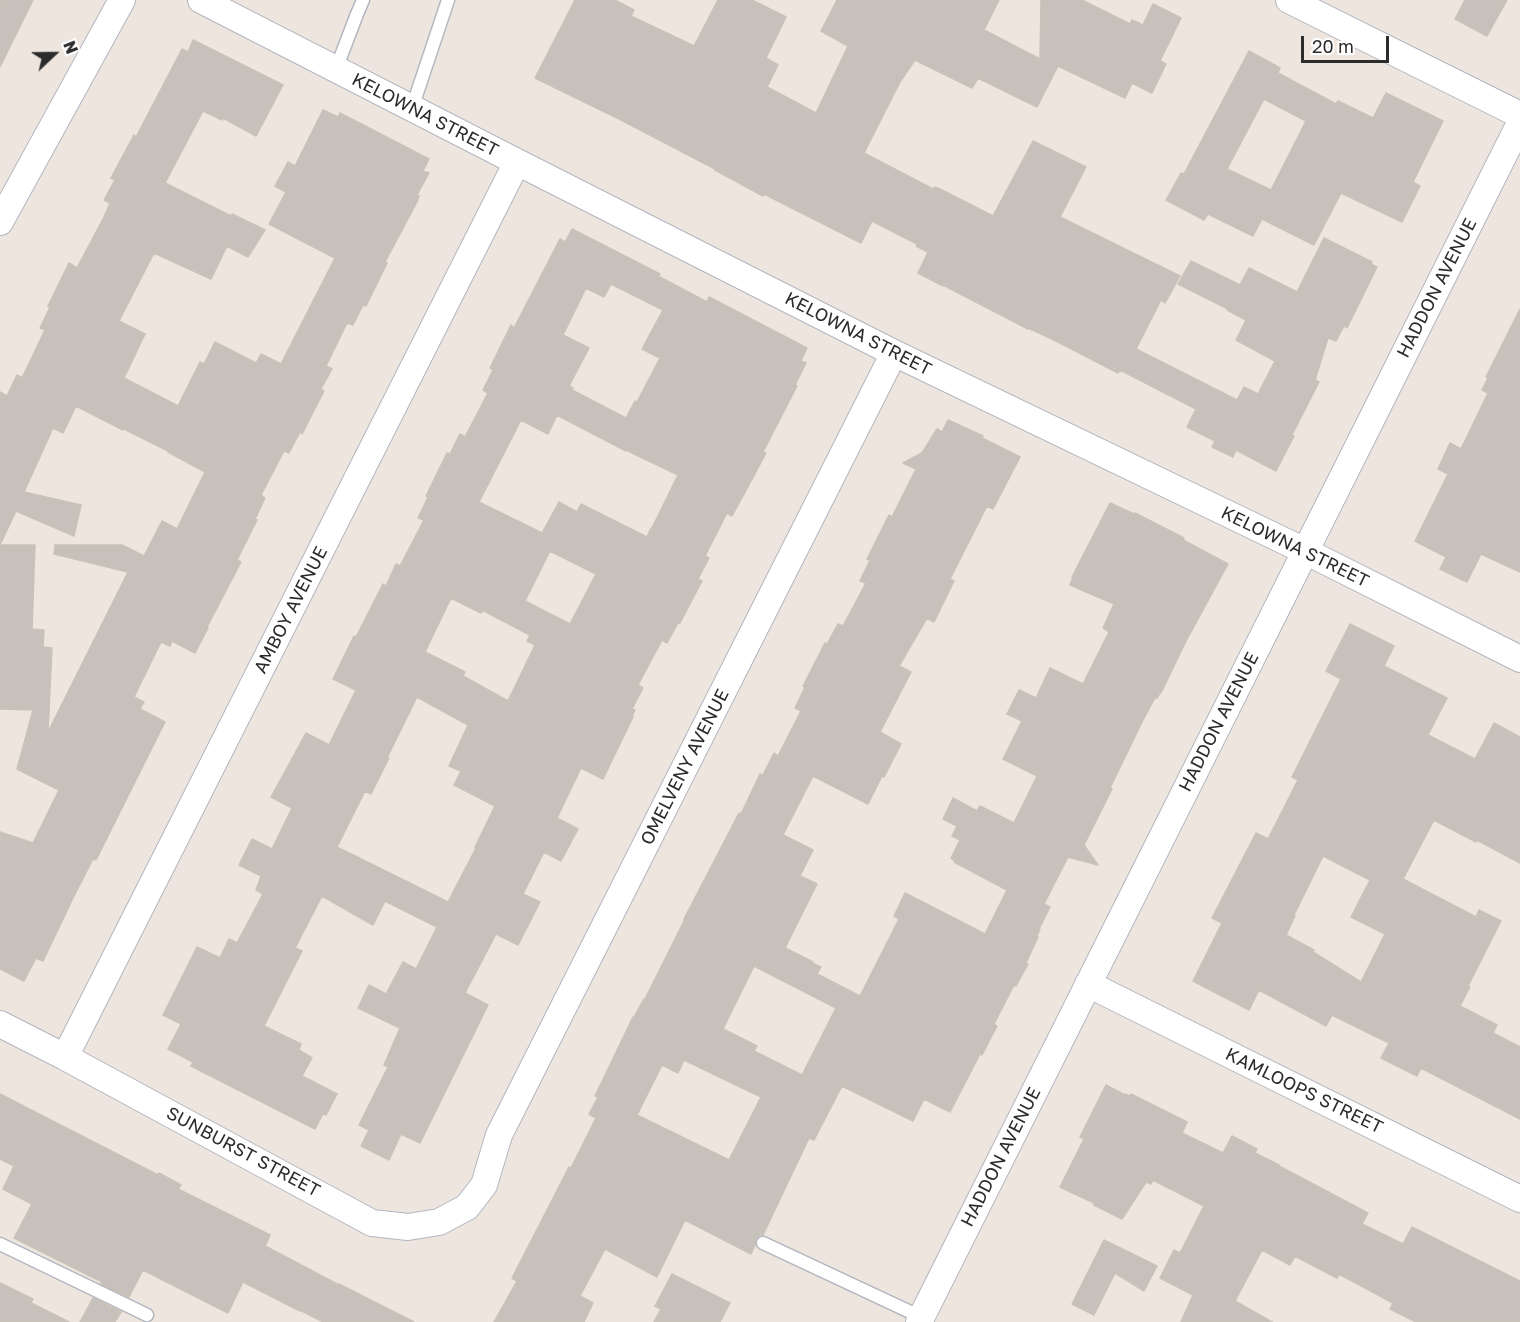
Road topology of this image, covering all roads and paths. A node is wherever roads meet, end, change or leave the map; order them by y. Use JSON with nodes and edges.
{"nodes":[{"id":1,"x":122,"y":0,"type":"edge"},
{"id":2,"x":201,"y":0,"type":"edge"},
{"id":3,"x":363,"y":0,"type":"edge"},
{"id":4,"x":448,"y":0,"type":"edge"},
{"id":5,"x":1289,"y":0,"type":"edge"},
{"id":6,"x":336,"y":69,"type":"junction"},
{"id":7,"x":412,"y":108,"type":"junction"},
{"id":8,"x":1520,"y":115,"type":"edge"},
{"id":9,"x":1520,"y":123,"type":"edge"},
{"id":10,"x":517,"y":162,"type":"junction"},
{"id":11,"x":0,"y":222,"type":"edge"},
{"id":12,"x":894,"y":353,"type":"junction"},
{"id":13,"x":1305,"y":551,"type":"junction"},
{"id":14,"x":1520,"y":659,"type":"edge"},
{"id":15,"x":1088,"y":984,"type":"junction"},
{"id":16,"x":0,"y":1024,"type":"edge"},
{"id":17,"x":65,"y":1057,"type":"junction"},
{"id":18,"x":484,"y":1185,"type":"joint"},
{"id":19,"x":1520,"y":1199,"type":"edge"},
{"id":20,"x":763,"y":1243,"type":"dead end"},
{"id":21,"x":0,"y":1244,"type":"edge"},
{"id":22,"x":147,"y":1315,"type":"dead end"},
{"id":23,"x":920,"y":1320,"type":"edge"}],
"edges":[{"from":1,"to":11,"type":"street"},
{"from":2,"to":6,"type":"street","name":"KELOWNA STREET"},
{"from":3,"to":6,"type":"lane"},
{"from":4,"to":7,"type":"lane"},
{"from":5,"to":8,"type":"street"},
{"from":6,"to":7,"type":"street","name":"KELOWNA STREET"},
{"from":7,"to":10,"type":"street","name":"KELOWNA STREET"},
{"from":9,"to":13,"type":"street","name":"HADDON AVENUE"},
{"from":10,"to":12,"type":"street","name":"KELOWNA STREET"},
{"from":10,"to":17,"type":"street","name":"AMBOY AVENUE"},
{"from":12,"to":13,"type":"street","name":"KELOWNA STREET"},
{"from":12,"to":18,"type":"street","name":"OMELVENY AVENUE"},
{"from":13,"to":14,"type":"street","name":"KELOWNA STREET"},
{"from":13,"to":15,"type":"street","name":"HADDON AVENUE"},
{"from":15,"to":19,"type":"street","name":"KAMLOOPS STREET"},
{"from":15,"to":23,"type":"street","name":"HADDON AVENUE"},
{"from":16,"to":17,"type":"street","name":"SUNBURST STREET"},
{"from":17,"to":18,"type":"street","name":"SUNBURST STREET"},
{"from":20,"to":23,"type":"lane"},
{"from":21,"to":22,"type":"lane"}]}
